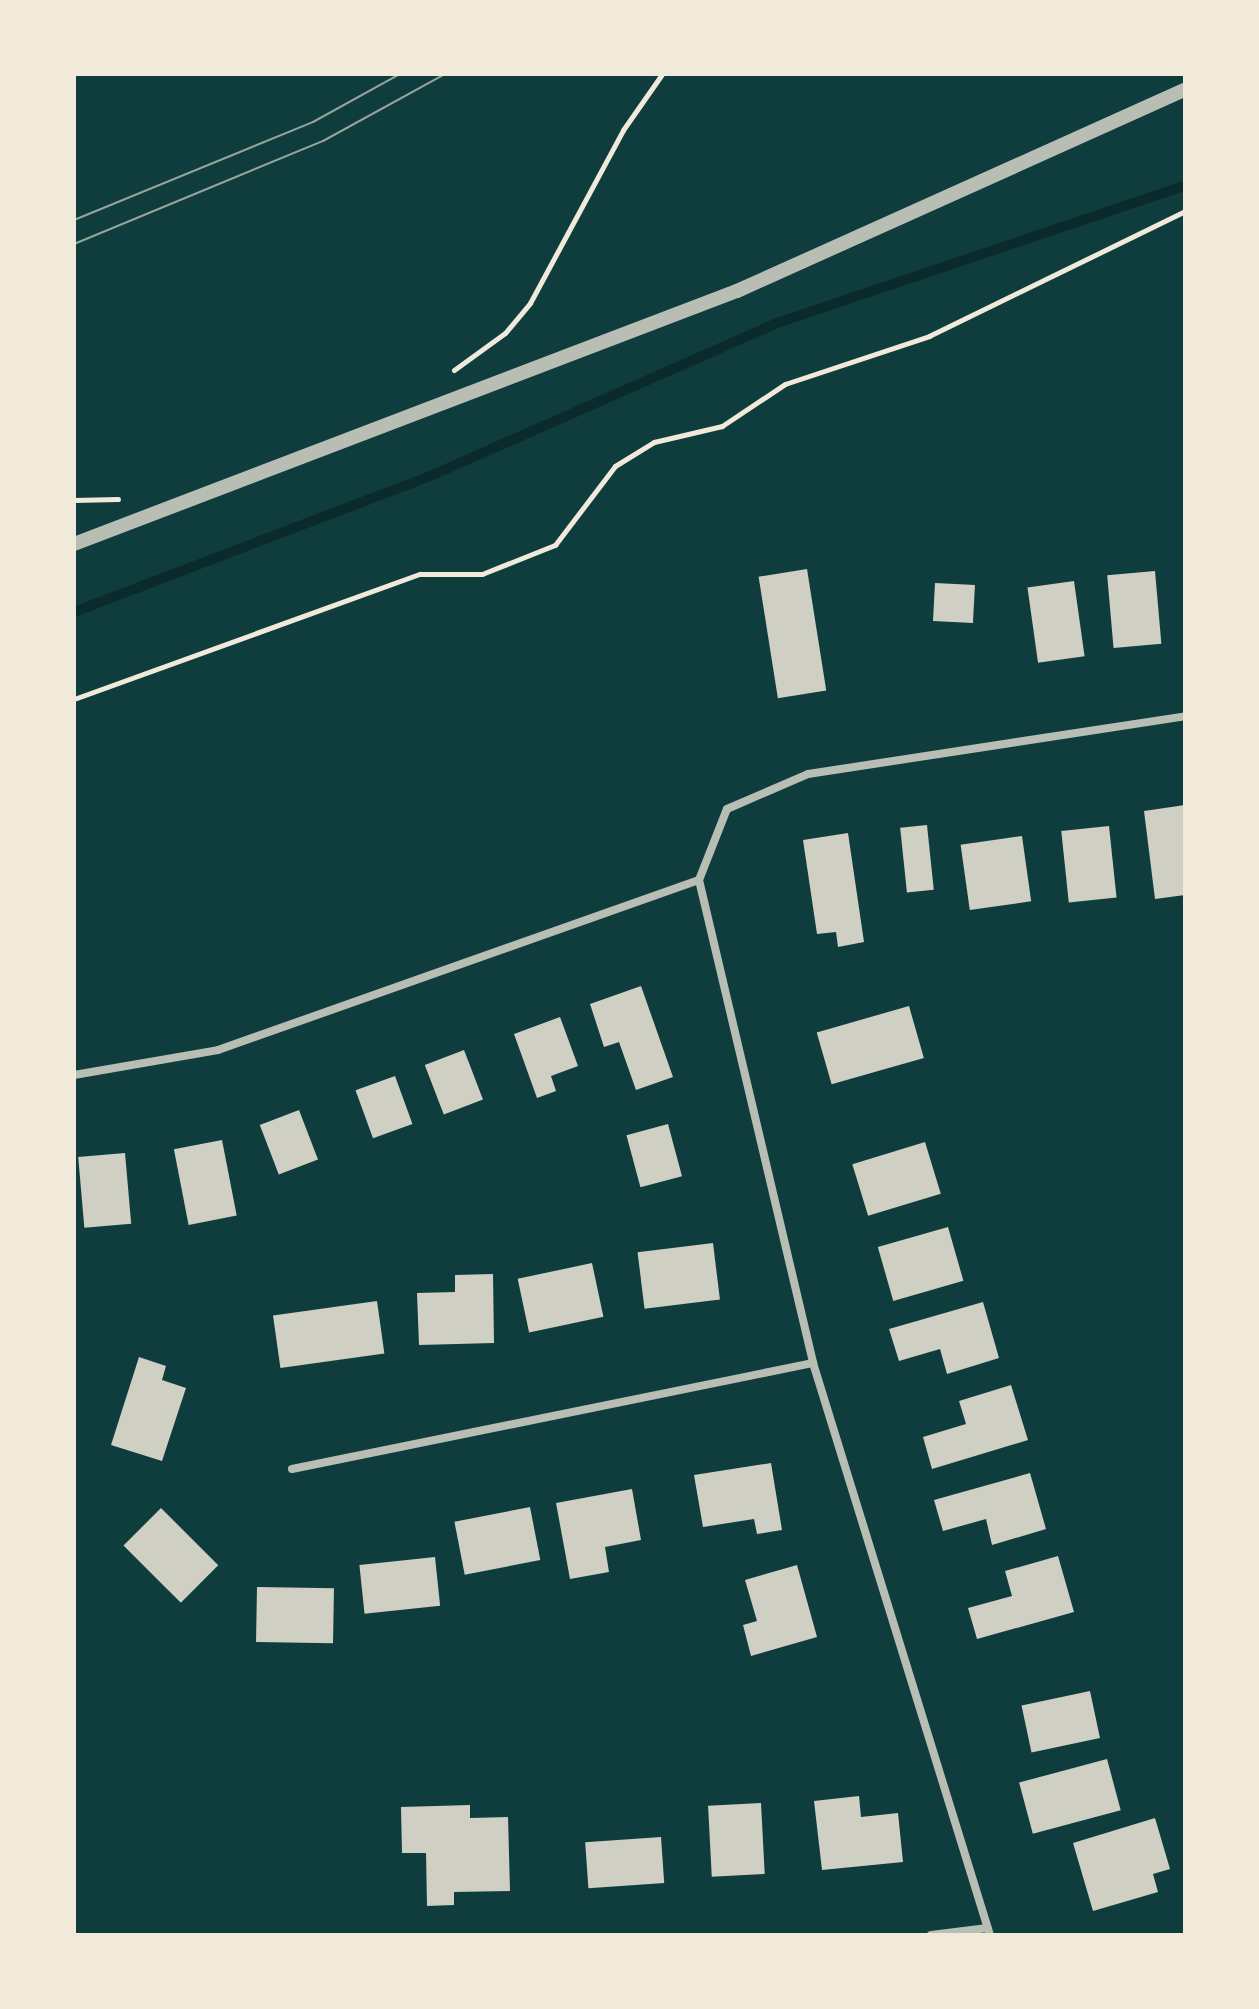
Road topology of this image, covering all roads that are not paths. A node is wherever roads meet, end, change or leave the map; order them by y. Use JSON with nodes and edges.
{"nodes":[{"id":1,"x":1185,"y":90,"type":"edge"},
{"id":2,"x":74,"y":544,"type":"edge"},
{"id":3,"x":1185,"y":716,"type":"edge"},
{"id":4,"x":699,"y":880,"type":"junction"},
{"id":5,"x":74,"y":1075,"type":"edge"},
{"id":6,"x":813,"y":1363,"type":"junction"},
{"id":7,"x":292,"y":1469,"type":"dead end"},
{"id":8,"x":989,"y":1932,"type":"edge"},
{"id":9,"x":931,"y":1935,"type":"edge"}],
"edges":[{"from":1,"to":2,"type":"street"},
{"from":3,"to":4,"type":"street"},
{"from":4,"to":5,"type":"street"},
{"from":4,"to":6,"type":"street"},
{"from":6,"to":7,"type":"street"},
{"from":6,"to":8,"type":"street"},
{"from":8,"to":9,"type":"street"}]}
